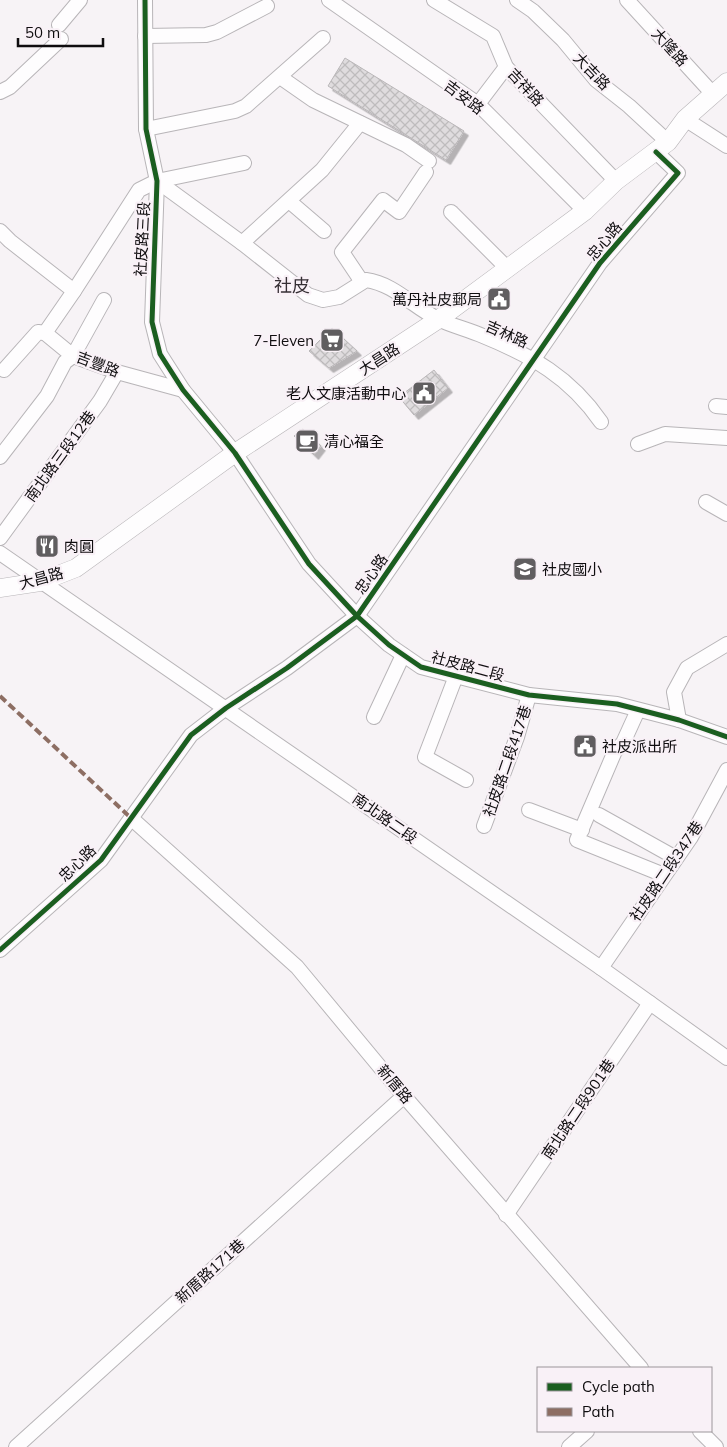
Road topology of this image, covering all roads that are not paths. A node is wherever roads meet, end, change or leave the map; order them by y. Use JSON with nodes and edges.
{"nodes":[{"id":1,"x":80,"y":0,"type":"edge"},
{"id":2,"x":145,"y":0,"type":"edge"},
{"id":3,"x":329,"y":0,"type":"edge"},
{"id":4,"x":434,"y":0,"type":"edge"},
{"id":5,"x":517,"y":0,"type":"edge"},
{"id":6,"x":627,"y":0,"type":"edge"},
{"id":7,"x":267,"y":6,"type":"dead end"},
{"id":8,"x":59,"y":25,"type":"dead end"},
{"id":9,"x":145,"y":36,"type":"junction"},
{"id":10,"x":323,"y":38,"type":"dead end"},
{"id":11,"x":61,"y":40,"type":"dead end"},
{"id":12,"x":506,"y":67,"type":"junction"},
{"id":13,"x":280,"y":77,"type":"junction"},
{"id":14,"x":727,"y":82,"type":"edge"},
{"id":15,"x":0,"y":92,"type":"edge"},
{"id":16,"x":713,"y":94,"type":"junction"},
{"id":17,"x":478,"y":104,"type":"junction"},
{"id":18,"x":685,"y":119,"type":"junction"},
{"id":19,"x":360,"y":122,"type":"junction"},
{"id":20,"x":146,"y":129,"type":"junction"},
{"id":21,"x":727,"y":146,"type":"edge"},
{"id":22,"x":662,"y":147,"type":"junction"},
{"id":23,"x":244,"y":162,"type":"dead end"},
{"id":24,"x":157,"y":181,"type":"junction"},
{"id":25,"x":616,"y":181,"type":"junction"},
{"id":26,"x":289,"y":201,"type":"junction"},
{"id":27,"x":585,"y":211,"type":"junction"},
{"id":28,"x":451,"y":212,"type":"dead end"},
{"id":29,"x":0,"y":230,"type":"edge"},
{"id":30,"x":324,"y":231,"type":"dead end"},
{"id":31,"x":242,"y":243,"type":"junction"},
{"id":32,"x":507,"y":268,"type":"junction"},
{"id":33,"x":362,"y":282,"type":"junction"},
{"id":34,"x":74,"y":291,"type":"junction"},
{"id":35,"x":104,"y":300,"type":"dead end"},
{"id":36,"x":439,"y":319,"type":"junction"},
{"id":37,"x":46,"y":333,"type":"junction"},
{"id":38,"x":73,"y":356,"type":"junction"},
{"id":39,"x":534,"y":360,"type":"junction"},
{"id":40,"x":4,"y":370,"type":"dead end"},
{"id":41,"x":117,"y":372,"type":"junction"},
{"id":42,"x":183,"y":390,"type":"junction"},
{"id":43,"x":601,"y":422,"type":"dead end"},
{"id":44,"x":727,"y":438,"type":"edge"},
{"id":45,"x":638,"y":444,"type":"dead end"},
{"id":46,"x":235,"y":453,"type":"junction"},
{"id":47,"x":0,"y":457,"type":"edge"},
{"id":48,"x":706,"y":502,"type":"dead end"},
{"id":49,"x":727,"y":514,"type":"edge"},
{"id":50,"x":0,"y":538,"type":"edge"},
{"id":51,"x":0,"y":553,"type":"edge"},
{"id":52,"x":40,"y":582,"type":"junction"},
{"id":53,"x":0,"y":588,"type":"edge"},
{"id":54,"x":357,"y":616,"type":"junction"},
{"id":55,"x":727,"y":644,"type":"edge"},
{"id":56,"x":404,"y":655,"type":"junction"},
{"id":57,"x":456,"y":676,"type":"junction"},
{"id":58,"x":530,"y":695,"type":"junction"},
{"id":59,"x":226,"y":708,"type":"junction"},
{"id":60,"x":638,"y":710,"type":"junction"},
{"id":61,"x":374,"y":716,"type":"dead end"},
{"id":62,"x":679,"y":720,"type":"junction"},
{"id":63,"x":727,"y":737,"type":"edge"},
{"id":64,"x":727,"y":770,"type":"edge"},
{"id":65,"x":466,"y":780,"type":"dead end"},
{"id":66,"x":529,"y":810,"type":"dead end"},
{"id":67,"x":599,"y":815,"type":"dead end"},
{"id":68,"x":131,"y":818,"type":"junction"},
{"id":69,"x":484,"y":826,"type":"dead end"},
{"id":70,"x":582,"y":830,"type":"junction"},
{"id":71,"x":676,"y":858,"type":"junction"},
{"id":72,"x":664,"y":875,"type":"junction"},
{"id":73,"x":0,"y":950,"type":"edge"},
{"id":74,"x":601,"y":968,"type":"junction"},
{"id":75,"x":650,"y":1003,"type":"junction"},
{"id":76,"x":727,"y":1058,"type":"edge"},
{"id":77,"x":404,"y":1096,"type":"junction"},
{"id":78,"x":506,"y":1215,"type":"junction"},
{"id":79,"x":640,"y":1367,"type":"edge"},
{"id":80,"x":586,"y":1432,"type":"edge"},
{"id":81,"x":701,"y":1432,"type":"edge"},
{"id":82,"x":16,"y":1447,"type":"edge"},
{"id":83,"x":570,"y":1447,"type":"edge"},
{"id":84,"x":716,"y":1447,"type":"edge"}],
"edges":[{"from":1,"to":8,"type":"street"},
{"from":2,"to":9,"type":"street","name":"社皮路三段"},
{"from":3,"to":17,"type":"street","name":"吉安路"},
{"from":4,"to":12,"type":"street","name":"吉祥路"},
{"from":5,"to":22,"type":"street","name":"大吉路"},
{"from":6,"to":16,"type":"street","name":"大隆路"},
{"from":7,"to":9,"type":"street"},
{"from":9,"to":20,"type":"street","name":"社皮路三段"},
{"from":10,"to":13,"type":"street"},
{"from":11,"to":15,"type":"street"},
{"from":12,"to":17,"type":"street"},
{"from":12,"to":25,"type":"street","name":"吉祥路"},
{"from":13,"to":19,"type":"street"},
{"from":13,"to":20,"type":"street"},
{"from":14,"to":16,"type":"main road","name":"大昌路"},
{"from":16,"to":18,"type":"main road","name":"大昌路"},
{"from":17,"to":27,"type":"street","name":"吉安路"},
{"from":18,"to":21,"type":"street"},
{"from":18,"to":22,"type":"main road","name":"大昌路"},
{"from":19,"to":26,"type":"street"},
{"from":19,"to":33,"type":"street"},
{"from":20,"to":24,"type":"street","name":"社皮路三段"},
{"from":22,"to":25,"type":"main road","name":"大昌路"},
{"from":22,"to":39,"type":"street","name":"忠心路"},
{"from":23,"to":24,"type":"street"},
{"from":24,"to":31,"type":"street"},
{"from":24,"to":34,"type":"street"},
{"from":24,"to":42,"type":"street","name":"社皮路三段"},
{"from":25,"to":27,"type":"main road","name":"大昌路"},
{"from":26,"to":30,"type":"street"},
{"from":26,"to":31,"type":"street"},
{"from":27,"to":32,"type":"main road","name":"大昌路"},
{"from":28,"to":32,"type":"street"},
{"from":29,"to":34,"type":"street"},
{"from":31,"to":33,"type":"street"},
{"from":32,"to":36,"type":"main road","name":"大昌路"},
{"from":33,"to":36,"type":"street","name":"吉林路"},
{"from":34,"to":37,"type":"street"},
{"from":35,"to":38,"type":"street"},
{"from":36,"to":39,"type":"street","name":"吉林路"},
{"from":36,"to":46,"type":"main road","name":"大昌路"},
{"from":37,"to":38,"type":"street","name":"吉豐路"},
{"from":37,"to":40,"type":"street"},
{"from":38,"to":41,"type":"street","name":"吉豐路"},
{"from":38,"to":47,"type":"street"},
{"from":39,"to":43,"type":"street","name":"吉林路"},
{"from":39,"to":54,"type":"street","name":"忠心路"},
{"from":41,"to":42,"type":"street","name":"吉豐路"},
{"from":41,"to":50,"type":"street","name":"南北路三段12巷"},
{"from":42,"to":46,"type":"street","name":"社皮路三段"},
{"from":44,"to":45,"type":"street"},
{"from":46,"to":52,"type":"main road","name":"大昌路"},
{"from":46,"to":54,"type":"street","name":"社皮路二段"},
{"from":48,"to":49,"type":"street"},
{"from":51,"to":52,"type":"street","name":"南北路二段"},
{"from":52,"to":53,"type":"main road","name":"大昌路"},
{"from":52,"to":59,"type":"street","name":"南北路二段"},
{"from":54,"to":56,"type":"street","name":"社皮路二段"},
{"from":54,"to":59,"type":"street","name":"忠心路"},
{"from":55,"to":62,"type":"street"},
{"from":56,"to":57,"type":"street","name":"社皮路二段"},
{"from":56,"to":61,"type":"street"},
{"from":57,"to":58,"type":"street","name":"社皮路二段"},
{"from":57,"to":65,"type":"street"},
{"from":58,"to":60,"type":"street","name":"社皮路二段"},
{"from":58,"to":69,"type":"street","name":"社皮路二段417巷"},
{"from":59,"to":68,"type":"street","name":"忠心路"},
{"from":59,"to":74,"type":"street","name":"南北路二段"},
{"from":60,"to":62,"type":"street","name":"社皮路二段"},
{"from":60,"to":70,"type":"street"},
{"from":62,"to":63,"type":"street","name":"社皮路二段"},
{"from":64,"to":71,"type":"street","name":"社皮路二段347巷"},
{"from":66,"to":70,"type":"street"},
{"from":67,"to":71,"type":"street"},
{"from":68,"to":73,"type":"street","name":"忠心路"},
{"from":68,"to":77,"type":"street","name":"新厝路"},
{"from":70,"to":72,"type":"street"},
{"from":71,"to":72,"type":"street","name":"社皮路二段347巷"},
{"from":72,"to":74,"type":"street","name":"社皮路二段347巷"},
{"from":74,"to":75,"type":"street","name":"南北路二段"},
{"from":75,"to":76,"type":"street","name":"南北路二段"},
{"from":75,"to":78,"type":"street","name":"南北路二段901巷"},
{"from":77,"to":78,"type":"street","name":"新厝路"},
{"from":77,"to":82,"type":"street","name":"新厝路171巷"},
{"from":78,"to":79,"type":"street","name":"新厝路"},
{"from":80,"to":83,"type":"street"},
{"from":81,"to":84,"type":"street"}]}
